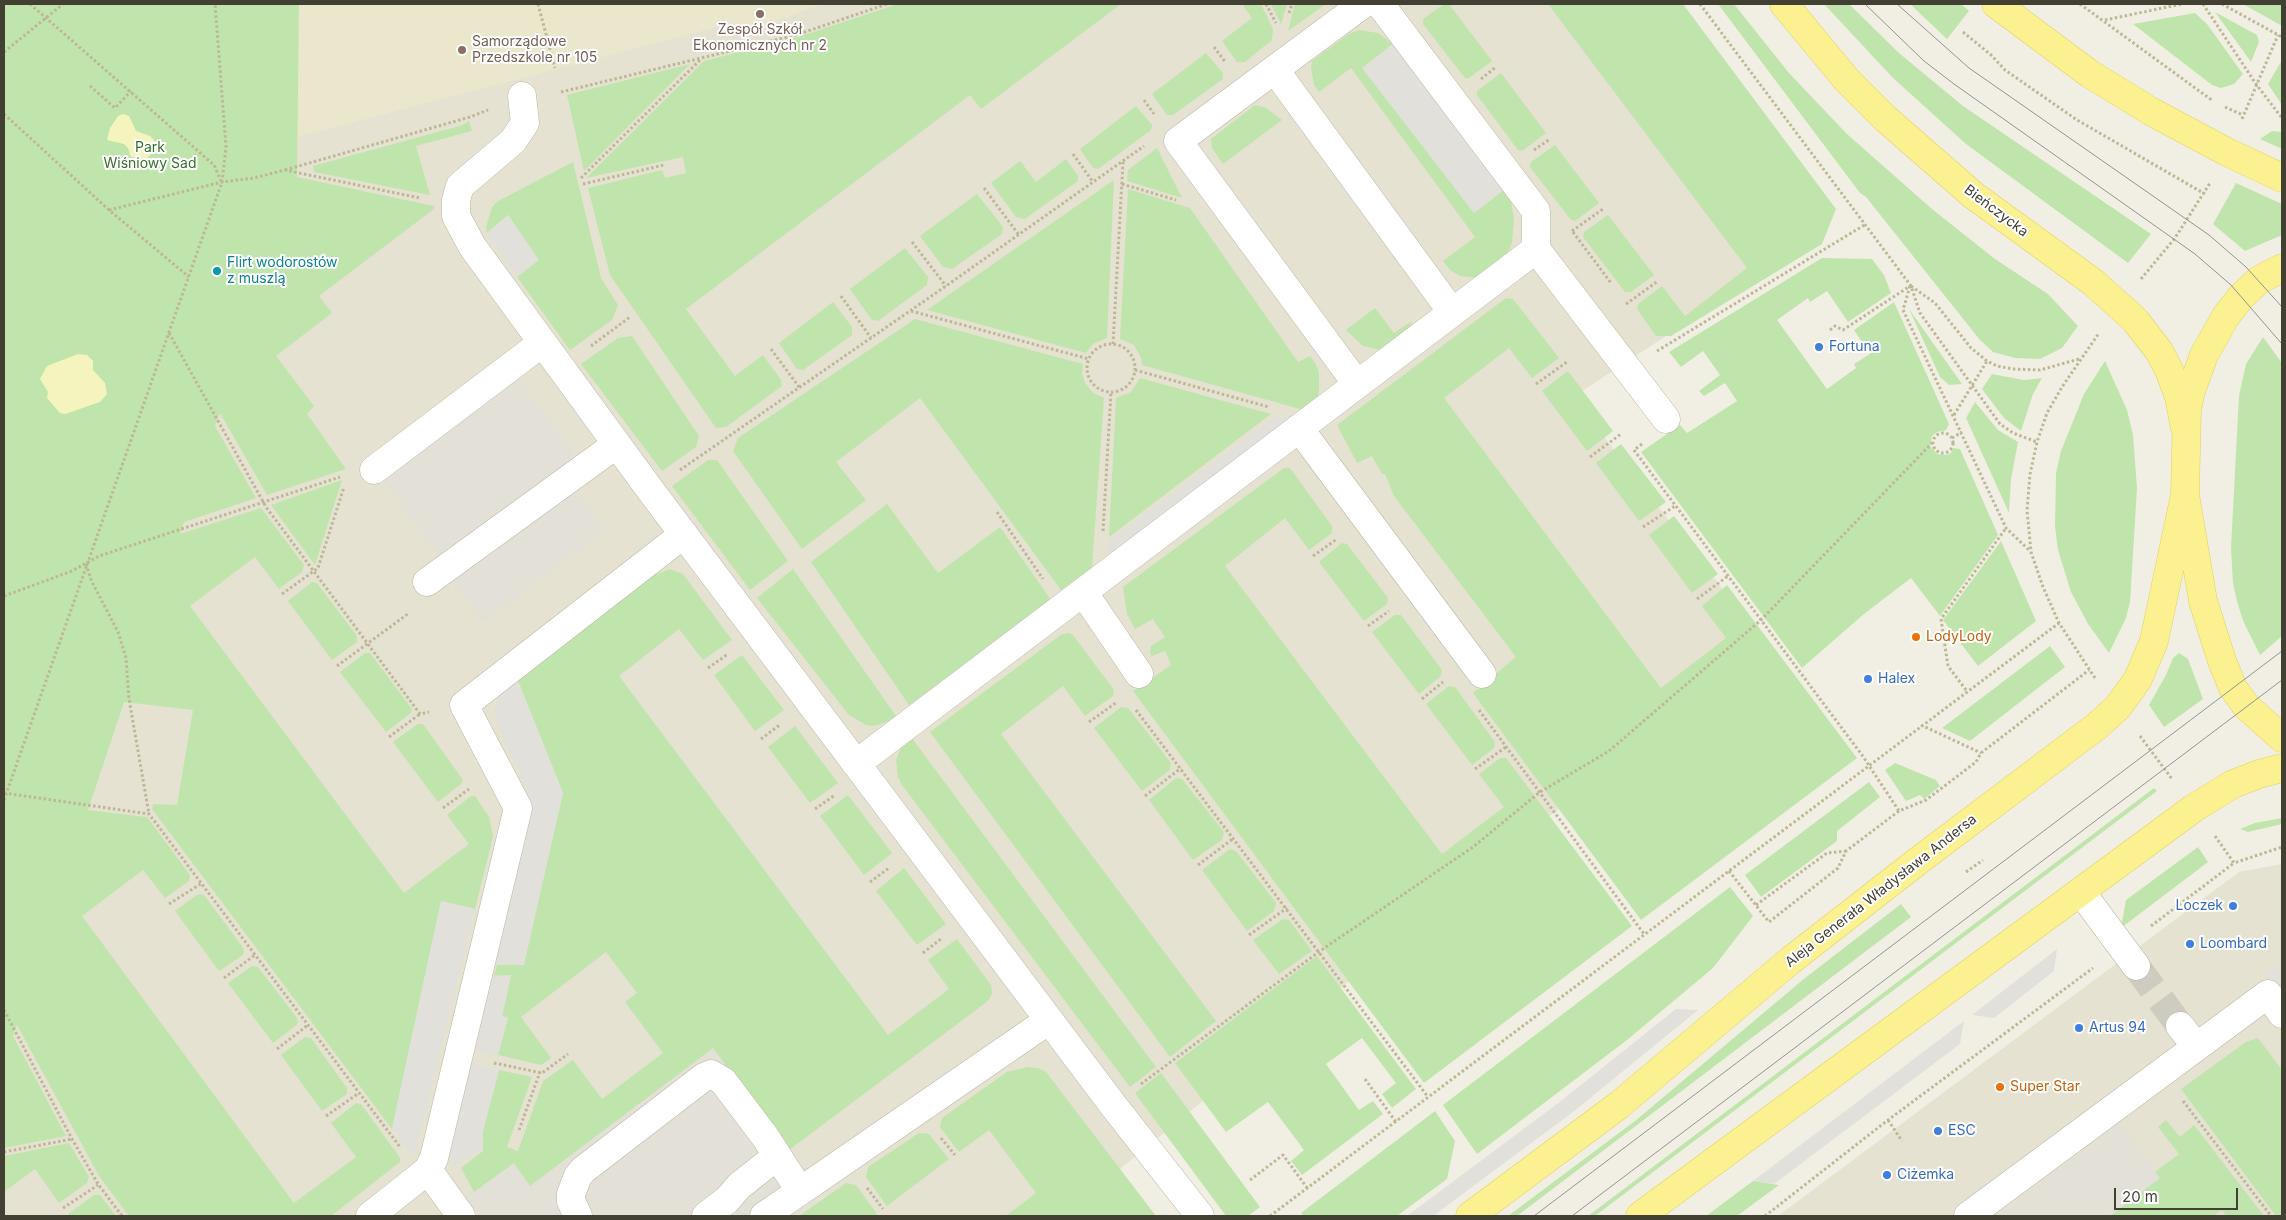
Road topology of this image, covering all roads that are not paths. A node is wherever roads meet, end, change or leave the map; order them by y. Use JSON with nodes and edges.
{"nodes":[{"id":1,"x":1363,"y":4,"type":"edge"},
{"id":2,"x":1380,"y":4,"type":"edge"},
{"id":3,"x":1784,"y":4,"type":"edge"},
{"id":4,"x":1996,"y":4,"type":"edge"},
{"id":5,"x":1275,"y":70,"type":"junction"},
{"id":6,"x":522,"y":96,"type":"dead end"},
{"id":7,"x":2282,"y":178,"type":"edge"},
{"id":8,"x":1536,"y":249,"type":"junction"},
{"id":9,"x":2282,"y":268,"type":"edge"},
{"id":10,"x":1452,"y":312,"type":"junction"},
{"id":11,"x":542,"y":343,"type":"junction"},
{"id":12,"x":1357,"y":384,"type":"junction"},
{"id":13,"x":1666,"y":419,"type":"road end"},
{"id":14,"x":1299,"y":428,"type":"junction"},
{"id":15,"x":2185,"y":428,"type":"junction"},
{"id":16,"x":617,"y":444,"type":"junction"},
{"id":17,"x":361,"y":472,"type":"road end"},
{"id":18,"x":2185,"y":495,"type":"junction"},
{"id":19,"x":684,"y":534,"type":"junction"},
{"id":20,"x":427,"y":582,"type":"dead end"},
{"id":21,"x":1083,"y":592,"type":"junction"},
{"id":22,"x":1482,"y":674,"type":"road end"},
{"id":23,"x":1132,"y":685,"type":"road end"},
{"id":24,"x":2282,"y":738,"type":"edge"},
{"id":25,"x":856,"y":764,"type":"junction"},
{"id":26,"x":2282,"y":768,"type":"edge"},
{"id":27,"x":2081,"y":892,"type":"junction"},
{"id":28,"x":2129,"y":957,"type":"tunnel mouth"},
{"id":29,"x":2282,"y":1014,"type":"edge"},
{"id":30,"x":1050,"y":1020,"type":"junction"},
{"id":31,"x":777,"y":1156,"type":"junction"},
{"id":32,"x":424,"y":1173,"type":"junction"},
{"id":33,"x":800,"y":1191,"type":"junction"},
{"id":34,"x":370,"y":1216,"type":"edge"},
{"id":35,"x":461,"y":1216,"type":"edge"},
{"id":36,"x":578,"y":1216,"type":"edge"},
{"id":37,"x":706,"y":1216,"type":"edge"},
{"id":38,"x":764,"y":1216,"type":"edge"},
{"id":39,"x":1200,"y":1216,"type":"edge"},
{"id":40,"x":1470,"y":1216,"type":"edge"},
{"id":41,"x":1640,"y":1216,"type":"edge"},
{"id":42,"x":1968,"y":1216,"type":"edge"}],
"edges":[{"from":1,"to":5,"type":"street"},
{"from":2,"to":8,"type":"street"},
{"from":3,"to":15,"type":"main road","name":"Bieńczycka"},
{"from":4,"to":7,"type":"main road"},
{"from":5,"to":10,"type":"street"},
{"from":5,"to":12,"type":"street"},
{"from":6,"to":11,"type":"street"},
{"from":8,"to":10,"type":"street"},
{"from":8,"to":13,"type":"street"},
{"from":9,"to":15,"type":"main road"},
{"from":10,"to":12,"type":"street"},
{"from":11,"to":16,"type":"street"},
{"from":11,"to":17,"type":"street"},
{"from":12,"to":14,"type":"street"},
{"from":14,"to":21,"type":"street"},
{"from":14,"to":22,"type":"street"},
{"from":15,"to":18,"type":"main road"},
{"from":16,"to":19,"type":"street"},
{"from":16,"to":20,"type":"street"},
{"from":18,"to":24,"type":"main road"},
{"from":18,"to":40,"type":"main road","name":"Aleja Generała Władysława Andersa"},
{"from":19,"to":25,"type":"street"},
{"from":19,"to":32,"type":"street"},
{"from":21,"to":23,"type":"street"},
{"from":21,"to":25,"type":"street"},
{"from":25,"to":30,"type":"street"},
{"from":26,"to":27,"type":"main road"},
{"from":27,"to":28,"type":"street"},
{"from":27,"to":41,"type":"main road"},
{"from":29,"to":42,"type":"street"},
{"from":30,"to":33,"type":"street"},
{"from":30,"to":39,"type":"street"},
{"from":31,"to":33,"type":"street"},
{"from":31,"to":36,"type":"street"},
{"from":31,"to":37,"type":"street"},
{"from":32,"to":34,"type":"street"},
{"from":32,"to":35,"type":"street"},
{"from":33,"to":38,"type":"street"}]}
